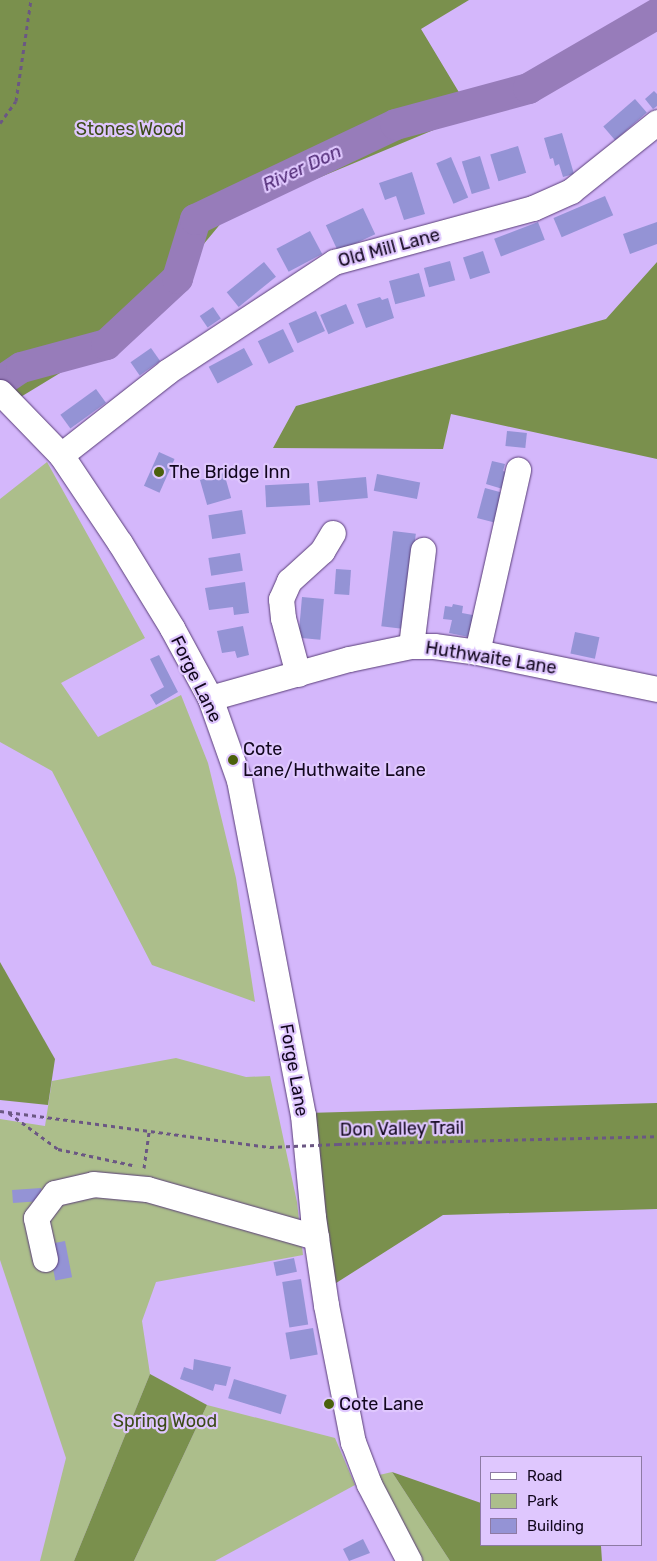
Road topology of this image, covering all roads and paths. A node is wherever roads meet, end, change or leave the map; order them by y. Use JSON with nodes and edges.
{"nodes":[{"id":1,"x":31,"y":0,"type":"edge"},
{"id":2,"x":657,"y":122,"type":"edge"},
{"id":3,"x":0,"y":123,"type":"edge"},
{"id":4,"x":4,"y":397,"type":"edge"},
{"id":5,"x":61,"y":455,"type":"junction"},
{"id":6,"x":518,"y":470,"type":"dead end"},
{"id":7,"x":335,"y":530,"type":"dead end"},
{"id":8,"x":423,"y":550,"type":"dead end"},
{"id":9,"x":411,"y":646,"type":"junction"},
{"id":10,"x":477,"y":652,"type":"junction"},
{"id":11,"x":298,"y":674,"type":"junction"},
{"id":12,"x":657,"y":689,"type":"edge"},
{"id":13,"x":210,"y":698,"type":"junction"},
{"id":14,"x":0,"y":1111,"type":"edge"},
{"id":15,"x":9,"y":1112,"type":"junction"},
{"id":16,"x":657,"y":1136,"type":"edge"},
{"id":17,"x":144,"y":1168,"type":"dead end"},
{"id":18,"x":316,"y":1236,"type":"junction"},
{"id":19,"x":45,"y":1259,"type":"dead end"},
{"id":20,"x":409,"y":1561,"type":"edge"}],
"edges":[{"from":1,"to":3,"type":"path"},
{"from":2,"to":5,"type":"street","name":"Old Mill Lane"},
{"from":4,"to":5,"type":"street","name":"Forge Lane"},
{"from":5,"to":13,"type":"street","name":"Forge Lane"},
{"from":6,"to":10,"type":"street"},
{"from":7,"to":11,"type":"street"},
{"from":8,"to":9,"type":"street"},
{"from":9,"to":10,"type":"street","name":"Huthwaite Lane"},
{"from":9,"to":11,"type":"street","name":"Huthwaite Lane"},
{"from":10,"to":12,"type":"street","name":"Huthwaite Lane"},
{"from":11,"to":13,"type":"street","name":"Huthwaite Lane"},
{"from":13,"to":18,"type":"street","name":"Forge Lane"},
{"from":14,"to":15,"type":"path","name":"Don Valley Trail"},
{"from":15,"to":16,"type":"path","name":"Don Valley Trail","bridge":true},
{"from":15,"to":17,"type":"path"},
{"from":18,"to":19,"type":"street"},
{"from":18,"to":20,"type":"street"}]}
